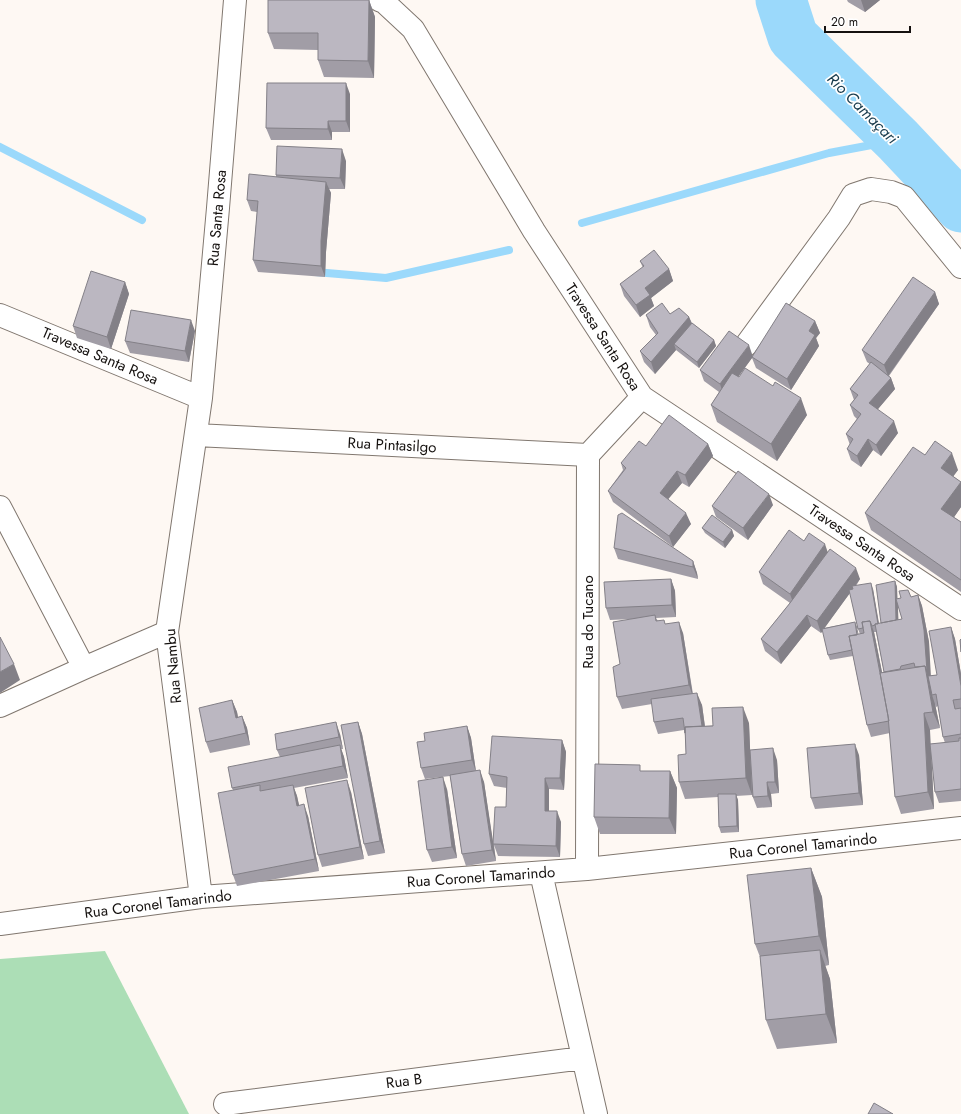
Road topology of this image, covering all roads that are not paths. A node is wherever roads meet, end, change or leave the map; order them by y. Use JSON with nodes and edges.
{"nodes":[{"id":1,"x":235,"y":0,"type":"edge"},
{"id":2,"x":379,"y":0,"type":"edge"},
{"id":3,"x":961,"y":267,"type":"edge"},
{"id":4,"x":0,"y":315,"type":"edge"},
{"id":5,"x":746,"y":345,"type":"edge"},
{"id":6,"x":642,"y":396,"type":"junction"},
{"id":7,"x":200,"y":398,"type":"junction"},
{"id":8,"x":196,"y":435,"type":"junction"},
{"id":9,"x":588,"y":455,"type":"junction"},
{"id":10,"x":0,"y":507,"type":"edge"},
{"id":11,"x":961,"y":609,"type":"edge"},
{"id":12,"x":167,"y":632,"type":"junction"},
{"id":13,"x":84,"y":668,"type":"junction"},
{"id":14,"x":0,"y":706,"type":"edge"},
{"id":15,"x":961,"y":828,"type":"edge"},
{"id":16,"x":586,"y":869,"type":"junction"},
{"id":17,"x":541,"y":873,"type":"junction"},
{"id":18,"x":201,"y":897,"type":"junction"},
{"id":19,"x":0,"y":924,"type":"edge"},
{"id":20,"x":583,"y":1058,"type":"junction"},
{"id":21,"x":225,"y":1104,"type":"dead end"},
{"id":22,"x":596,"y":1114,"type":"edge"}],
"edges":[{"from":1,"to":7,"type":"street","name":"Rua Santa Rosa"},
{"from":2,"to":6,"type":"street","name":"Travessa Santa Rosa"},
{"from":3,"to":5,"type":"street"},
{"from":4,"to":7,"type":"street","name":"Travessa Santa Rosa"},
{"from":6,"to":9,"type":"street"},
{"from":6,"to":11,"type":"street","name":"Travessa Santa Rosa"},
{"from":7,"to":8,"type":"street","name":"Rua Santa Rosa"},
{"from":8,"to":9,"type":"street","name":"Rua Pintasilgo"},
{"from":8,"to":12,"type":"street","name":"Rua Nambu"},
{"from":9,"to":16,"type":"street","name":"Rua do Tucano"},
{"from":10,"to":13,"type":"street"},
{"from":12,"to":13,"type":"street"},
{"from":12,"to":18,"type":"street","name":"Rua Nambu"},
{"from":13,"to":14,"type":"street"},
{"from":15,"to":16,"type":"street","name":"Rua Coronel Tamarindo"},
{"from":16,"to":17,"type":"street","name":"Rua Coronel Tamarindo"},
{"from":17,"to":18,"type":"street","name":"Rua Coronel Tamarindo"},
{"from":17,"to":20,"type":"street"},
{"from":18,"to":19,"type":"street","name":"Rua Coronel Tamarindo"},
{"from":20,"to":21,"type":"street","name":"Rua B"},
{"from":20,"to":22,"type":"street"}]}
